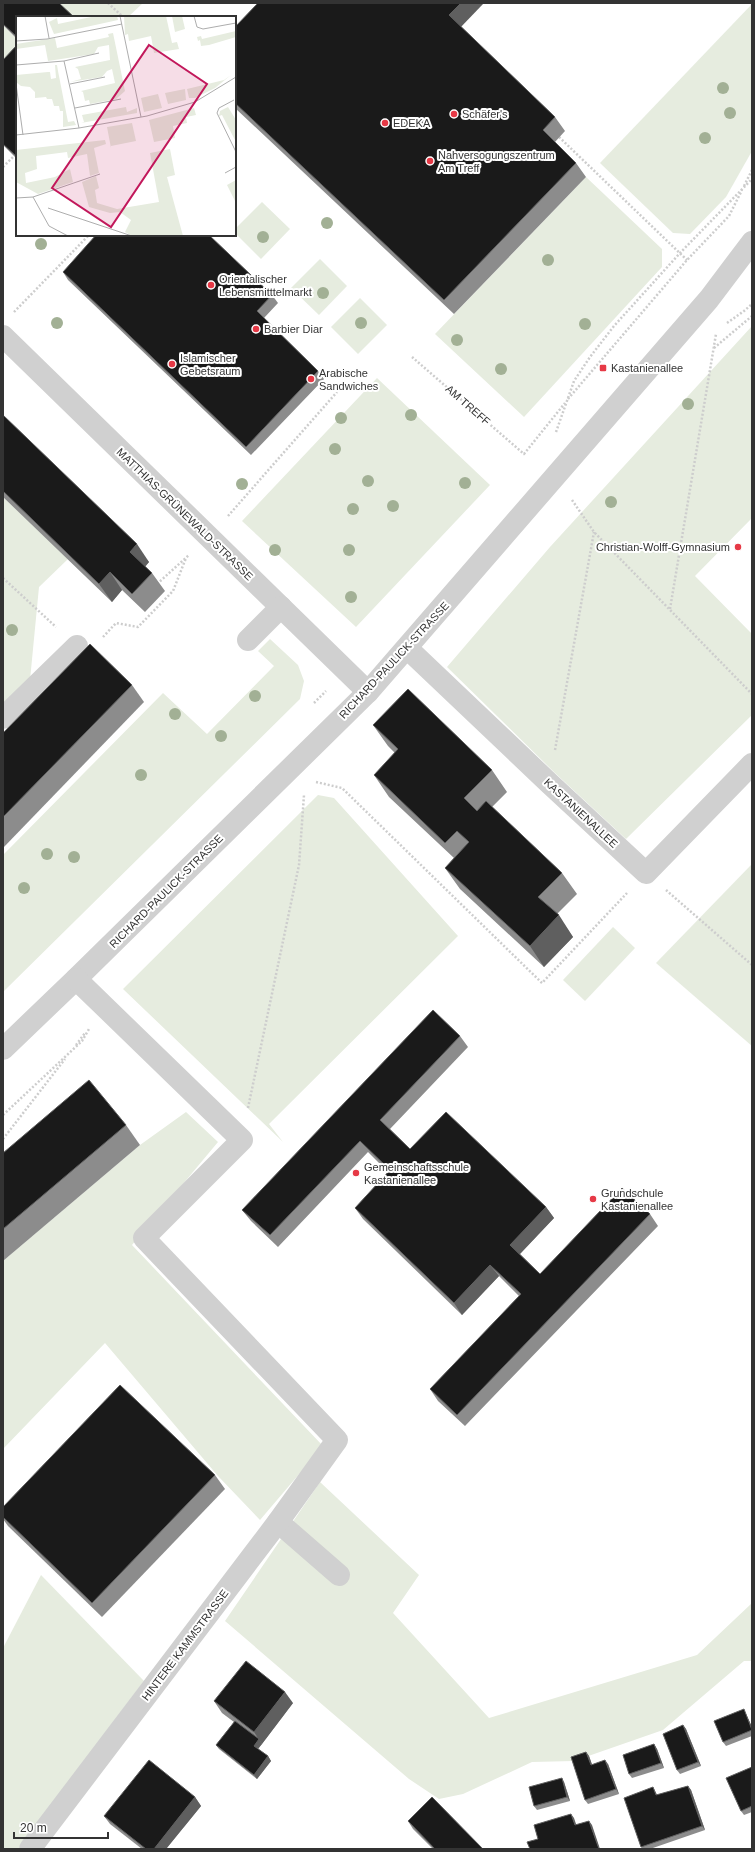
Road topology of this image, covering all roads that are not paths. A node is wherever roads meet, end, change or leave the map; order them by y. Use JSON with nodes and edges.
{"nodes":[{"id":1,"x":752,"y":242,"type":"edge"},
{"id":2,"x":3,"y":336,"type":"edge"},
{"id":3,"x":281,"y":607,"type":"junction"},
{"id":4,"x":248,"y":640,"type":"dead end"},
{"id":5,"x":77,"y":646,"type":"road end"},
{"id":6,"x":407,"y":648,"type":"junction"},
{"id":7,"x":368,"y":692,"type":"junction"},
{"id":8,"x":3,"y":718,"type":"edge"},
{"id":9,"x":752,"y":764,"type":"edge"},
{"id":10,"x":76,"y":979,"type":"junction"},
{"id":11,"x":3,"y":1049,"type":"edge"},
{"id":12,"x":278,"y":1522,"type":"junction"},
{"id":13,"x":339,"y":1575,"type":"dead end"},
{"id":14,"x":30,"y":1849,"type":"edge"}],
"edges":[{"from":1,"to":6,"type":"street","name":"RICHARD-PAULICK-STRASSE"},
{"from":2,"to":3,"type":"street","name":"MATTHIAS-GRÜNEWALD-STRASSE"},
{"from":3,"to":4,"type":"street"},
{"from":3,"to":7,"type":"street","name":"MATTHIAS-GRÜNEWALD-STRASSE"},
{"from":5,"to":8,"type":"street"},
{"from":6,"to":7,"type":"street","name":"RICHARD-PAULICK-STRASSE"},
{"from":6,"to":9,"type":"street","name":"KASTANIENALLEE"},
{"from":7,"to":10,"type":"street","name":"RICHARD-PAULICK-STRASSE"},
{"from":10,"to":11,"type":"street","name":"RICHARD-PAULICK-STRASSE"},
{"from":10,"to":12,"type":"street","name":"HINTERE KAMMSTRASSE"},
{"from":12,"to":13,"type":"street"},
{"from":12,"to":14,"type":"street","name":"HINTERE KAMMSTRASSE"}]}
